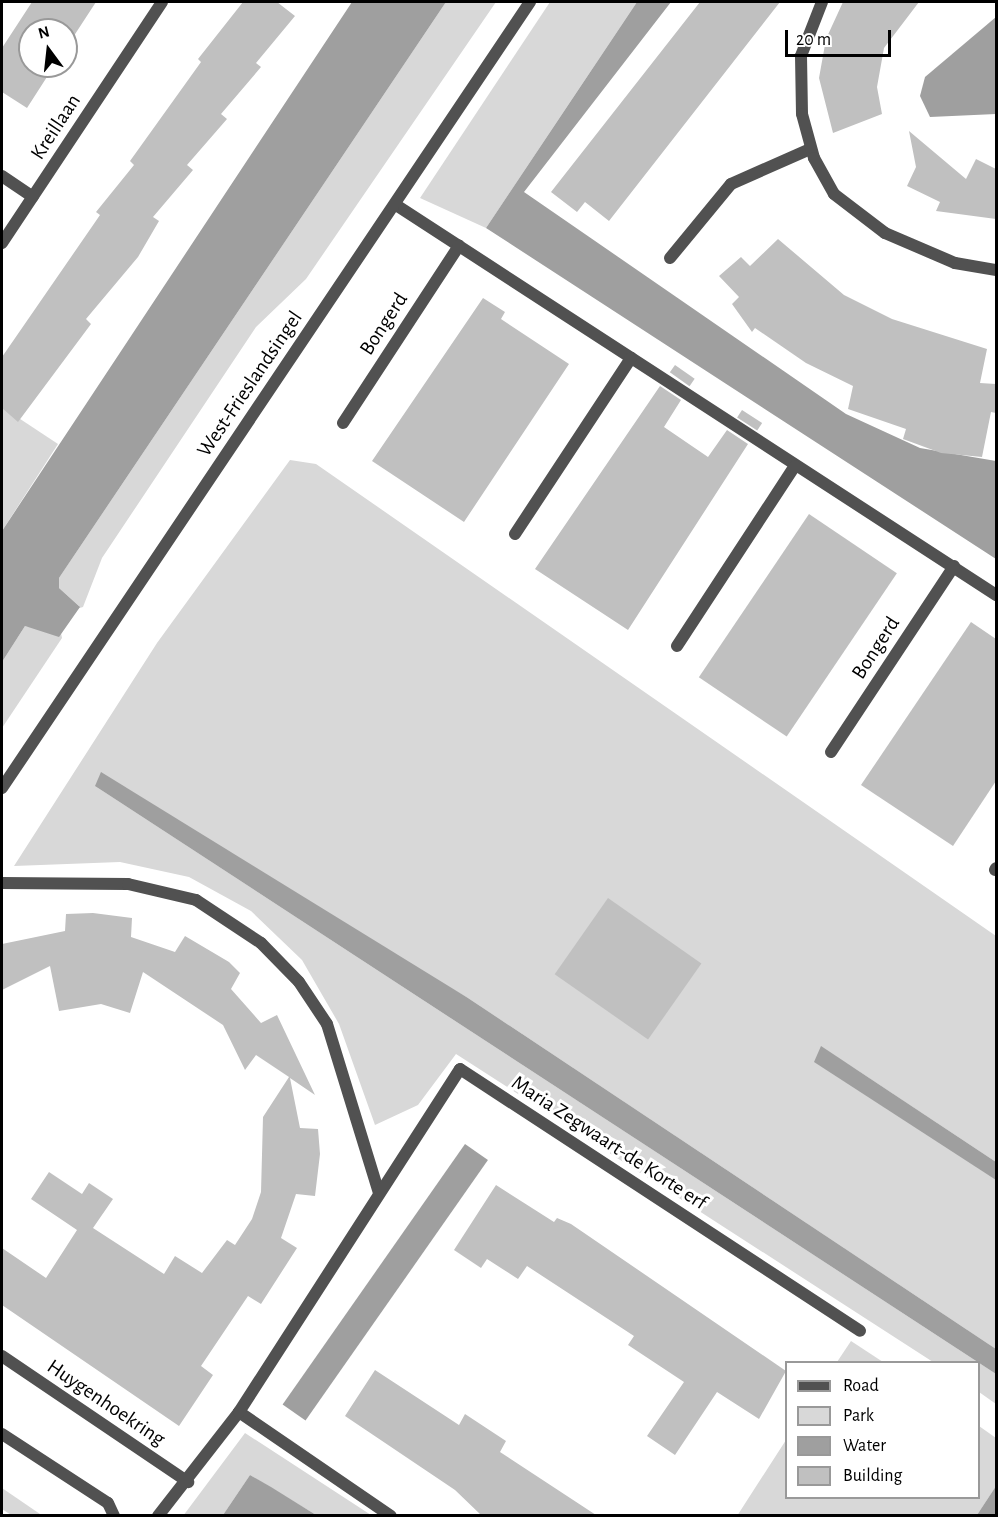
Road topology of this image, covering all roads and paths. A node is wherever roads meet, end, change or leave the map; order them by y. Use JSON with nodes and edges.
{"nodes":[{"id":1,"x":162,"y":2,"type":"edge"},
{"id":2,"x":530,"y":2,"type":"edge"},
{"id":3,"x":822,"y":2,"type":"edge"},
{"id":4,"x":810,"y":149,"type":"junction"},
{"id":5,"x":2,"y":176,"type":"edge"},
{"id":6,"x":33,"y":197,"type":"junction"},
{"id":7,"x":396,"y":205,"type":"junction"},
{"id":8,"x":2,"y":243,"type":"edge"},
{"id":9,"x":459,"y":246,"type":"junction"},
{"id":10,"x":670,"y":258,"type":"dead end"},
{"id":11,"x":996,"y":270,"type":"edge"},
{"id":12,"x":631,"y":358,"type":"junction"},
{"id":13,"x":343,"y":423,"type":"dead end"},
{"id":14,"x":795,"y":466,"type":"junction"},
{"id":15,"x":515,"y":534,"type":"dead end"},
{"id":16,"x":954,"y":566,"type":"junction"},
{"id":17,"x":996,"y":595,"type":"edge"},
{"id":18,"x":677,"y":646,"type":"dead end"},
{"id":19,"x":831,"y":752,"type":"dead end"},
{"id":20,"x":2,"y":788,"type":"edge"},
{"id":21,"x":2,"y":883,"type":"edge"},
{"id":22,"x":379,"y":1193,"type":"junction"},
{"id":23,"x":860,"y":1331,"type":"dead end"},
{"id":24,"x":2,"y":1356,"type":"edge"},
{"id":25,"x":239,"y":1412,"type":"junction"},
{"id":26,"x":2,"y":1434,"type":"edge"},
{"id":27,"x":188,"y":1482,"type":"junction"},
{"id":28,"x":114,"y":1515,"type":"edge"},
{"id":29,"x":158,"y":1515,"type":"edge"},
{"id":30,"x":391,"y":1515,"type":"edge"}],
"edges":[{"from":1,"to":6,"type":"street","name":"Kreillaan"},
{"from":2,"to":7,"type":"street","name":"West-Frieslandsingel"},
{"from":3,"to":4,"type":"street"},
{"from":4,"to":10,"type":"street"},
{"from":4,"to":11,"type":"street"},
{"from":5,"to":6,"type":"street"},
{"from":6,"to":8,"type":"street","name":"Kreillaan"},
{"from":7,"to":9,"type":"street"},
{"from":7,"to":20,"type":"street","name":"West-Frieslandsingel"},
{"from":9,"to":12,"type":"street"},
{"from":9,"to":13,"type":"street","name":"Bongerd"},
{"from":12,"to":14,"type":"street"},
{"from":12,"to":15,"type":"street"},
{"from":14,"to":16,"type":"street"},
{"from":14,"to":18,"type":"street"},
{"from":16,"to":17,"type":"street"},
{"from":16,"to":19,"type":"street","name":"Bongerd"},
{"from":21,"to":22,"type":"street"},
{"from":22,"to":23,"type":"street","name":"Maria Zegwaart-de Korte erf"},
{"from":22,"to":25,"type":"street"},
{"from":24,"to":27,"type":"street","name":"Huygenhoekring"},
{"from":25,"to":27,"type":"street"},
{"from":25,"to":30,"type":"street"},
{"from":26,"to":28,"type":"street"},
{"from":27,"to":29,"type":"street"}]}
